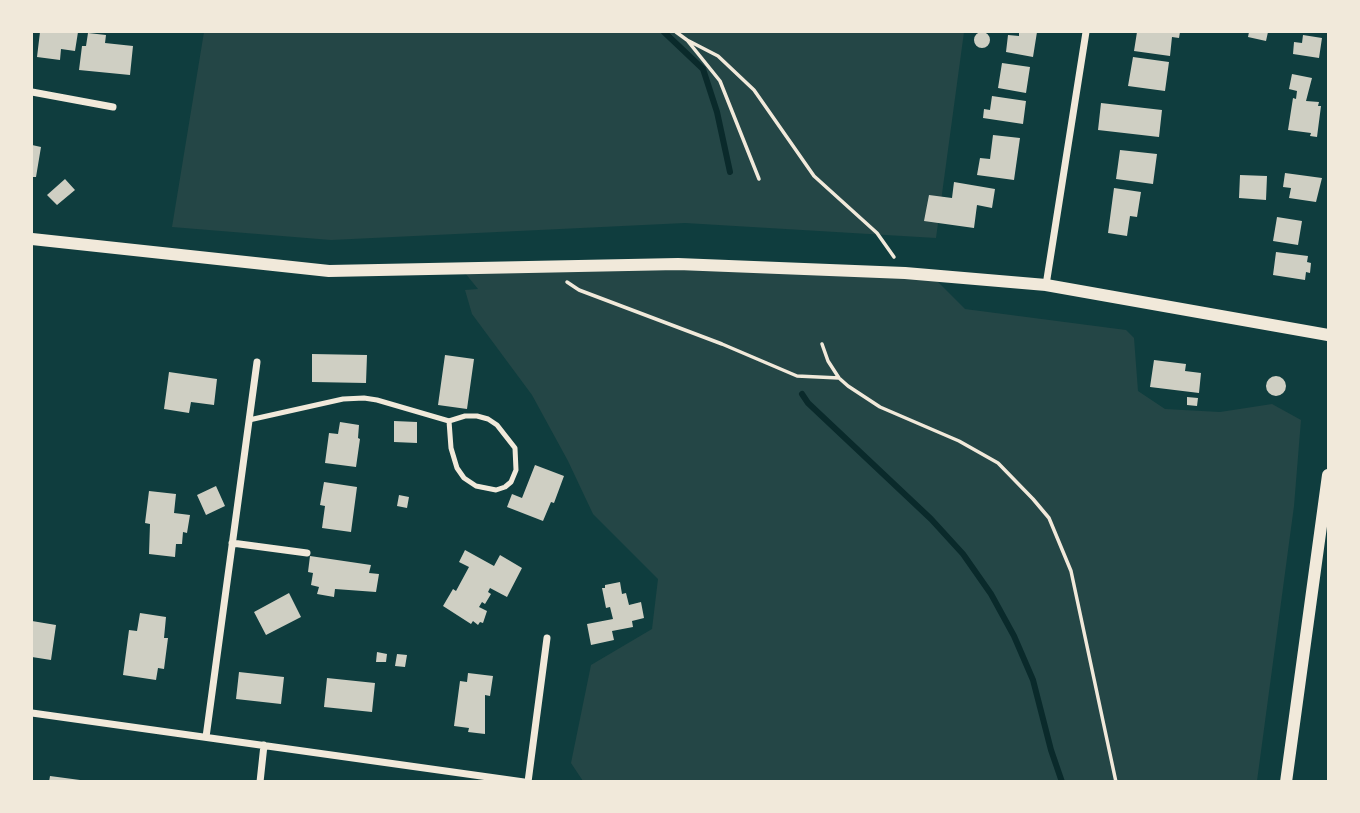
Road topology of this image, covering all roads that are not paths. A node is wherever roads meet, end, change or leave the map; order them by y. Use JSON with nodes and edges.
{"nodes":[{"id":1,"x":1086,"y":32,"type":"edge"},
{"id":2,"x":32,"y":92,"type":"edge"},
{"id":3,"x":113,"y":107,"type":"dead end"},
{"id":4,"x":32,"y":239,"type":"edge"},
{"id":5,"x":1046,"y":285,"type":"junction"},
{"id":6,"x":1328,"y":335,"type":"edge"},
{"id":7,"x":257,"y":362,"type":"dead end"},
{"id":8,"x":249,"y":420,"type":"junction"},
{"id":9,"x":449,"y":421,"type":"junction"},
{"id":10,"x":1328,"y":475,"type":"edge"},
{"id":11,"x":232,"y":543,"type":"junction"},
{"id":12,"x":307,"y":553,"type":"dead end"},
{"id":13,"x":547,"y":638,"type":"dead end"},
{"id":14,"x":32,"y":713,"type":"edge"},
{"id":15,"x":206,"y":737,"type":"junction"},
{"id":16,"x":264,"y":745,"type":"junction"},
{"id":17,"x":260,"y":782,"type":"edge"},
{"id":18,"x":526,"y":782,"type":"edge"},
{"id":19,"x":1286,"y":782,"type":"edge"}],
"edges":[{"from":1,"to":5,"type":"street"},
{"from":2,"to":3,"type":"street"},
{"from":4,"to":5,"type":"street"},
{"from":5,"to":6,"type":"street"},
{"from":7,"to":8,"type":"street"},
{"from":8,"to":9,"type":"lane"},
{"from":8,"to":11,"type":"street"},
{"from":9,"to":9,"type":"lane"},
{"from":10,"to":19,"type":"street"},
{"from":11,"to":12,"type":"street"},
{"from":11,"to":15,"type":"street"},
{"from":13,"to":18,"type":"street"},
{"from":14,"to":15,"type":"street"},
{"from":15,"to":16,"type":"street"},
{"from":16,"to":17,"type":"street"},
{"from":16,"to":18,"type":"street"}]}
